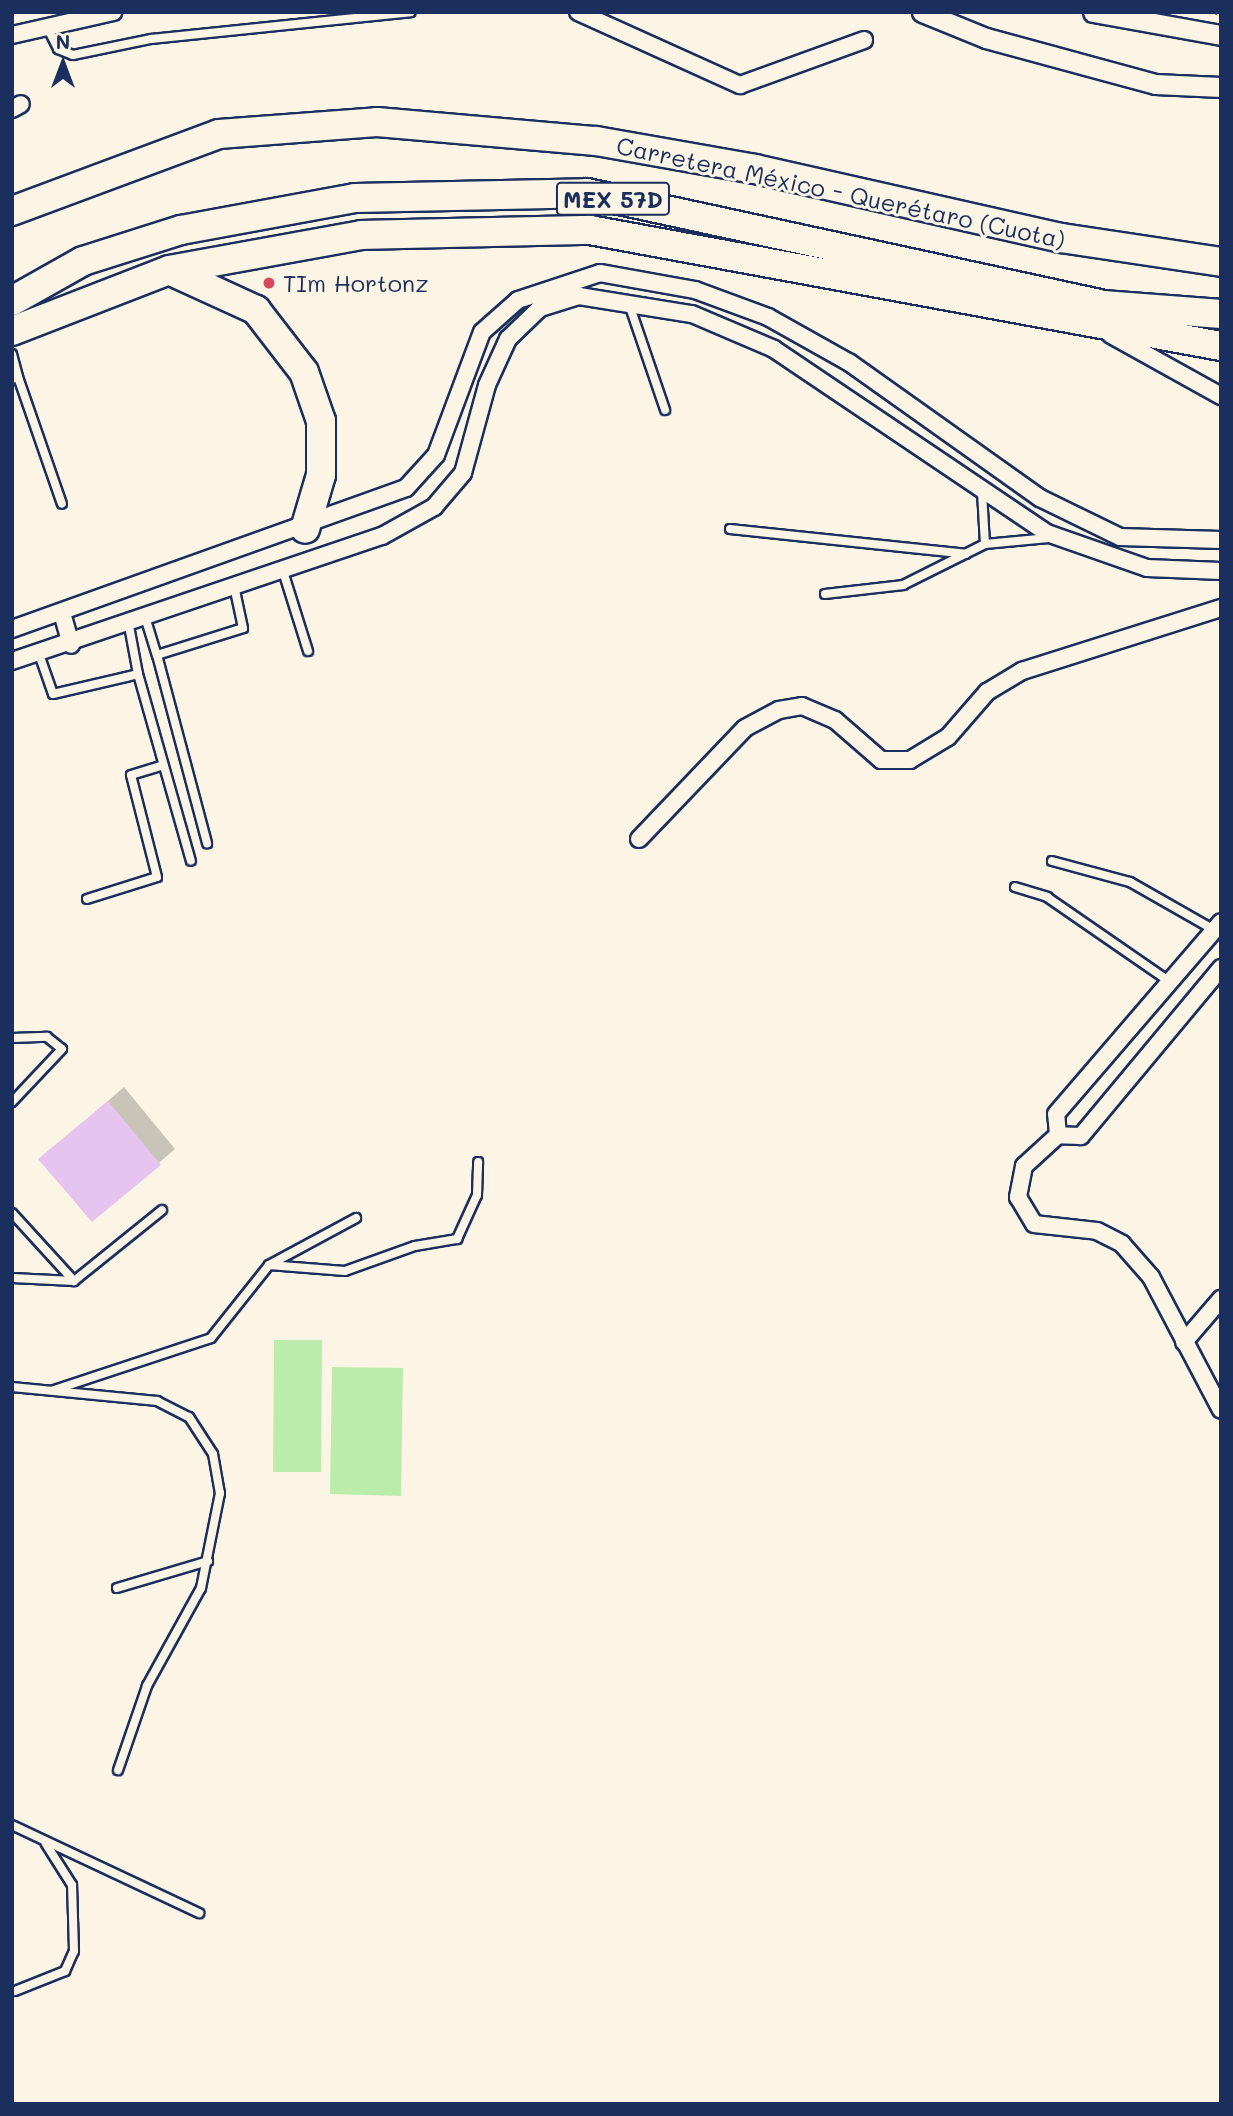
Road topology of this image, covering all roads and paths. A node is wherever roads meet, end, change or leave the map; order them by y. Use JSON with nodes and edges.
{"nodes":[{"id":1,"x":113,"y":12,"type":"edge"},
{"id":2,"x":411,"y":12,"type":"edge"},
{"id":3,"x":578,"y":12,"type":"edge"},
{"id":4,"x":922,"y":12,"type":"edge"},
{"id":5,"x":1093,"y":12,"type":"edge"},
{"id":6,"x":1208,"y":12,"type":"edge"},
{"id":7,"x":1221,"y":13,"type":"edge"},
{"id":8,"x":46,"y":25,"type":"junction"},
{"id":9,"x":12,"y":35,"type":"edge"},
{"id":10,"x":1221,"y":35,"type":"edge"},
{"id":11,"x":864,"y":40,"type":"dead end"},
{"id":12,"x":1221,"y":87,"type":"edge"},
{"id":13,"x":72,"y":184,"type":"junction"},
{"id":14,"x":12,"y":201,"type":"edge"},
{"id":15,"x":12,"y":211,"type":"edge"},
{"id":16,"x":1221,"y":262,"type":"edge"},
{"id":17,"x":169,"y":270,"type":"junction"},
{"id":18,"x":695,"y":290,"type":"junction"},
{"id":19,"x":12,"y":301,"type":"edge"},
{"id":20,"x":629,"y":303,"type":"junction"},
{"id":21,"x":692,"y":314,"type":"junction"},
{"id":22,"x":1221,"y":314,"type":"edge"},
{"id":23,"x":1093,"y":326,"type":"junction"},
{"id":24,"x":12,"y":331,"type":"edge"},
{"id":25,"x":1221,"y":346,"type":"edge"},
{"id":26,"x":12,"y":354,"type":"edge"},
{"id":27,"x":15,"y":378,"type":"edge"},
{"id":28,"x":1221,"y":396,"type":"edge"},
{"id":29,"x":665,"y":411,"type":"dead end"},
{"id":30,"x":970,"y":449,"type":"junction"},
{"id":31,"x":950,"y":468,"type":"junction"},
{"id":32,"x":982,"y":492,"type":"junction"},
{"id":33,"x":62,"y":504,"type":"dead end"},
{"id":34,"x":305,"y":529,"type":"junction"},
{"id":35,"x":730,"y":529,"type":"dead end"},
{"id":36,"x":1056,"y":537,"type":"junction"},
{"id":37,"x":1221,"y":540,"type":"edge"},
{"id":38,"x":985,"y":544,"type":"junction"},
{"id":39,"x":966,"y":554,"type":"junction"},
{"id":40,"x":282,"y":568,"type":"junction"},
{"id":41,"x":1221,"y":571,"type":"edge"},
{"id":42,"x":234,"y":586,"type":"junction"},
{"id":43,"x":825,"y":594,"type":"dead end"},
{"id":44,"x":1221,"y":608,"type":"edge"},
{"id":45,"x":62,"y":613,"type":"junction"},
{"id":46,"x":146,"y":621,"type":"junction"},
{"id":47,"x":128,"y":626,"type":"junction"},
{"id":48,"x":12,"y":629,"type":"edge"},
{"id":49,"x":71,"y":645,"type":"junction"},
{"id":50,"x":308,"y":651,"type":"dead end"},
{"id":51,"x":39,"y":654,"type":"junction"},
{"id":52,"x":157,"y":655,"type":"junction"},
{"id":53,"x":12,"y":661,"type":"edge"},
{"id":54,"x":138,"y":674,"type":"junction"},
{"id":55,"x":164,"y":765,"type":"junction"},
{"id":56,"x":639,"y":839,"type":"dead end"},
{"id":57,"x":207,"y":843,"type":"dead end"},
{"id":58,"x":191,"y":861,"type":"dead end"},
{"id":59,"x":1052,"y":861,"type":"dead end"},
{"id":60,"x":1015,"y":887,"type":"dead end"},
{"id":61,"x":87,"y":899,"type":"dead end"},
{"id":62,"x":1217,"y":926,"type":"edge"},
{"id":63,"x":1221,"y":968,"type":"edge"},
{"id":64,"x":1170,"y":982,"type":"junction"},
{"id":65,"x":12,"y":1038,"type":"edge"},
{"id":66,"x":12,"y":1102,"type":"edge"},
{"id":67,"x":1058,"y":1135,"type":"junction"},
{"id":68,"x":478,"y":1163,"type":"dead end"},
{"id":69,"x":162,"y":1210,"type":"dead end"},
{"id":70,"x":12,"y":1213,"type":"edge"},
{"id":71,"x":356,"y":1217,"type":"dead end"},
{"id":72,"x":269,"y":1265,"type":"junction"},
{"id":73,"x":12,"y":1278,"type":"edge"},
{"id":74,"x":74,"y":1281,"type":"junction"},
{"id":75,"x":1221,"y":1299,"type":"edge"},
{"id":76,"x":1184,"y":1342,"type":"junction"},
{"id":77,"x":12,"y":1387,"type":"edge"},
{"id":78,"x":51,"y":1391,"type":"junction"},
{"id":79,"x":1221,"y":1409,"type":"edge"},
{"id":80,"x":208,"y":1561,"type":"junction"},
{"id":81,"x":117,"y":1588,"type":"dead end"},
{"id":82,"x":118,"y":1770,"type":"dead end"},
{"id":83,"x":12,"y":1825,"type":"edge"},
{"id":84,"x":44,"y":1842,"type":"junction"},
{"id":85,"x":199,"y":1913,"type":"dead end"},
{"id":86,"x":15,"y":1991,"type":"dead end"}],
"edges":[{"from":1,"to":8,"type":"street"},
{"from":2,"to":8,"type":"lane"},
{"from":3,"to":11,"type":"street"},
{"from":4,"to":12,"type":"street"},
{"from":5,"to":10,"type":"street"},
{"from":6,"to":7,"type":"path"},
{"from":8,"to":9,"type":"street"},
{"from":13,"to":14,"type":"highway"},
{"from":13,"to":15,"type":"highway","name":"Carretera México - Querétaro (Cuota)","number":"MEX 57D"},
{"from":13,"to":16,"type":"highway","name":"Carretera México - Querétaro (Cuota)","number":"MEX 57D"},
{"from":17,"to":23,"type":"highway"},
{"from":17,"to":24,"type":"highway"},
{"from":17,"to":34,"type":"highway"},
{"from":18,"to":21,"type":"street"},
{"from":18,"to":30,"type":"street"},
{"from":18,"to":34,"type":"street"},
{"from":19,"to":22,"type":"highway","number":"MEX 57D"},
{"from":20,"to":21,"type":"street"},
{"from":20,"to":29,"type":"lane"},
{"from":20,"to":40,"type":"street"},
{"from":21,"to":31,"type":"street"},
{"from":23,"to":25,"type":"highway"},
{"from":23,"to":28,"type":"street"},
{"from":26,"to":27,"type":"lane"},
{"from":27,"to":33,"type":"lane"},
{"from":30,"to":31,"type":"street"},
{"from":30,"to":37,"type":"street"},
{"from":31,"to":32,"type":"street"},
{"from":32,"to":36,"type":"street"},
{"from":32,"to":38,"type":"lane"},
{"from":34,"to":45,"type":"street"},
{"from":35,"to":39,"type":"lane"},
{"from":36,"to":38,"type":"lane"},
{"from":36,"to":41,"type":"street"},
{"from":38,"to":39,"type":"lane"},
{"from":39,"to":43,"type":"lane"},
{"from":40,"to":42,"type":"street"},
{"from":40,"to":50,"type":"lane"},
{"from":42,"to":46,"type":"street"},
{"from":42,"to":52,"type":"lane"},
{"from":44,"to":56,"type":"street"},
{"from":45,"to":48,"type":"street"},
{"from":45,"to":49,"type":"street"},
{"from":46,"to":47,"type":"street"},
{"from":46,"to":52,"type":"lane"},
{"from":47,"to":49,"type":"street"},
{"from":47,"to":54,"type":"lane"},
{"from":49,"to":51,"type":"street"},
{"from":51,"to":53,"type":"street"},
{"from":51,"to":54,"type":"lane"},
{"from":52,"to":57,"type":"lane"},
{"from":54,"to":55,"type":"lane"},
{"from":55,"to":58,"type":"lane"},
{"from":55,"to":61,"type":"lane"},
{"from":59,"to":62,"type":"lane"},
{"from":60,"to":64,"type":"lane"},
{"from":62,"to":64,"type":"street"},
{"from":63,"to":67,"type":"street"},
{"from":64,"to":67,"type":"street"},
{"from":65,"to":66,"type":"lane"},
{"from":67,"to":76,"type":"street"},
{"from":68,"to":72,"type":"lane"},
{"from":69,"to":74,"type":"lane"},
{"from":70,"to":74,"type":"lane"},
{"from":71,"to":72,"type":"lane"},
{"from":72,"to":78,"type":"lane"},
{"from":73,"to":74,"type":"lane"},
{"from":75,"to":76,"type":"street"},
{"from":76,"to":79,"type":"street"},
{"from":77,"to":78,"type":"lane"},
{"from":78,"to":80,"type":"lane"},
{"from":80,"to":81,"type":"lane"},
{"from":80,"to":82,"type":"lane"},
{"from":83,"to":84,"type":"lane"},
{"from":84,"to":85,"type":"lane"},
{"from":84,"to":86,"type":"lane"}]}
